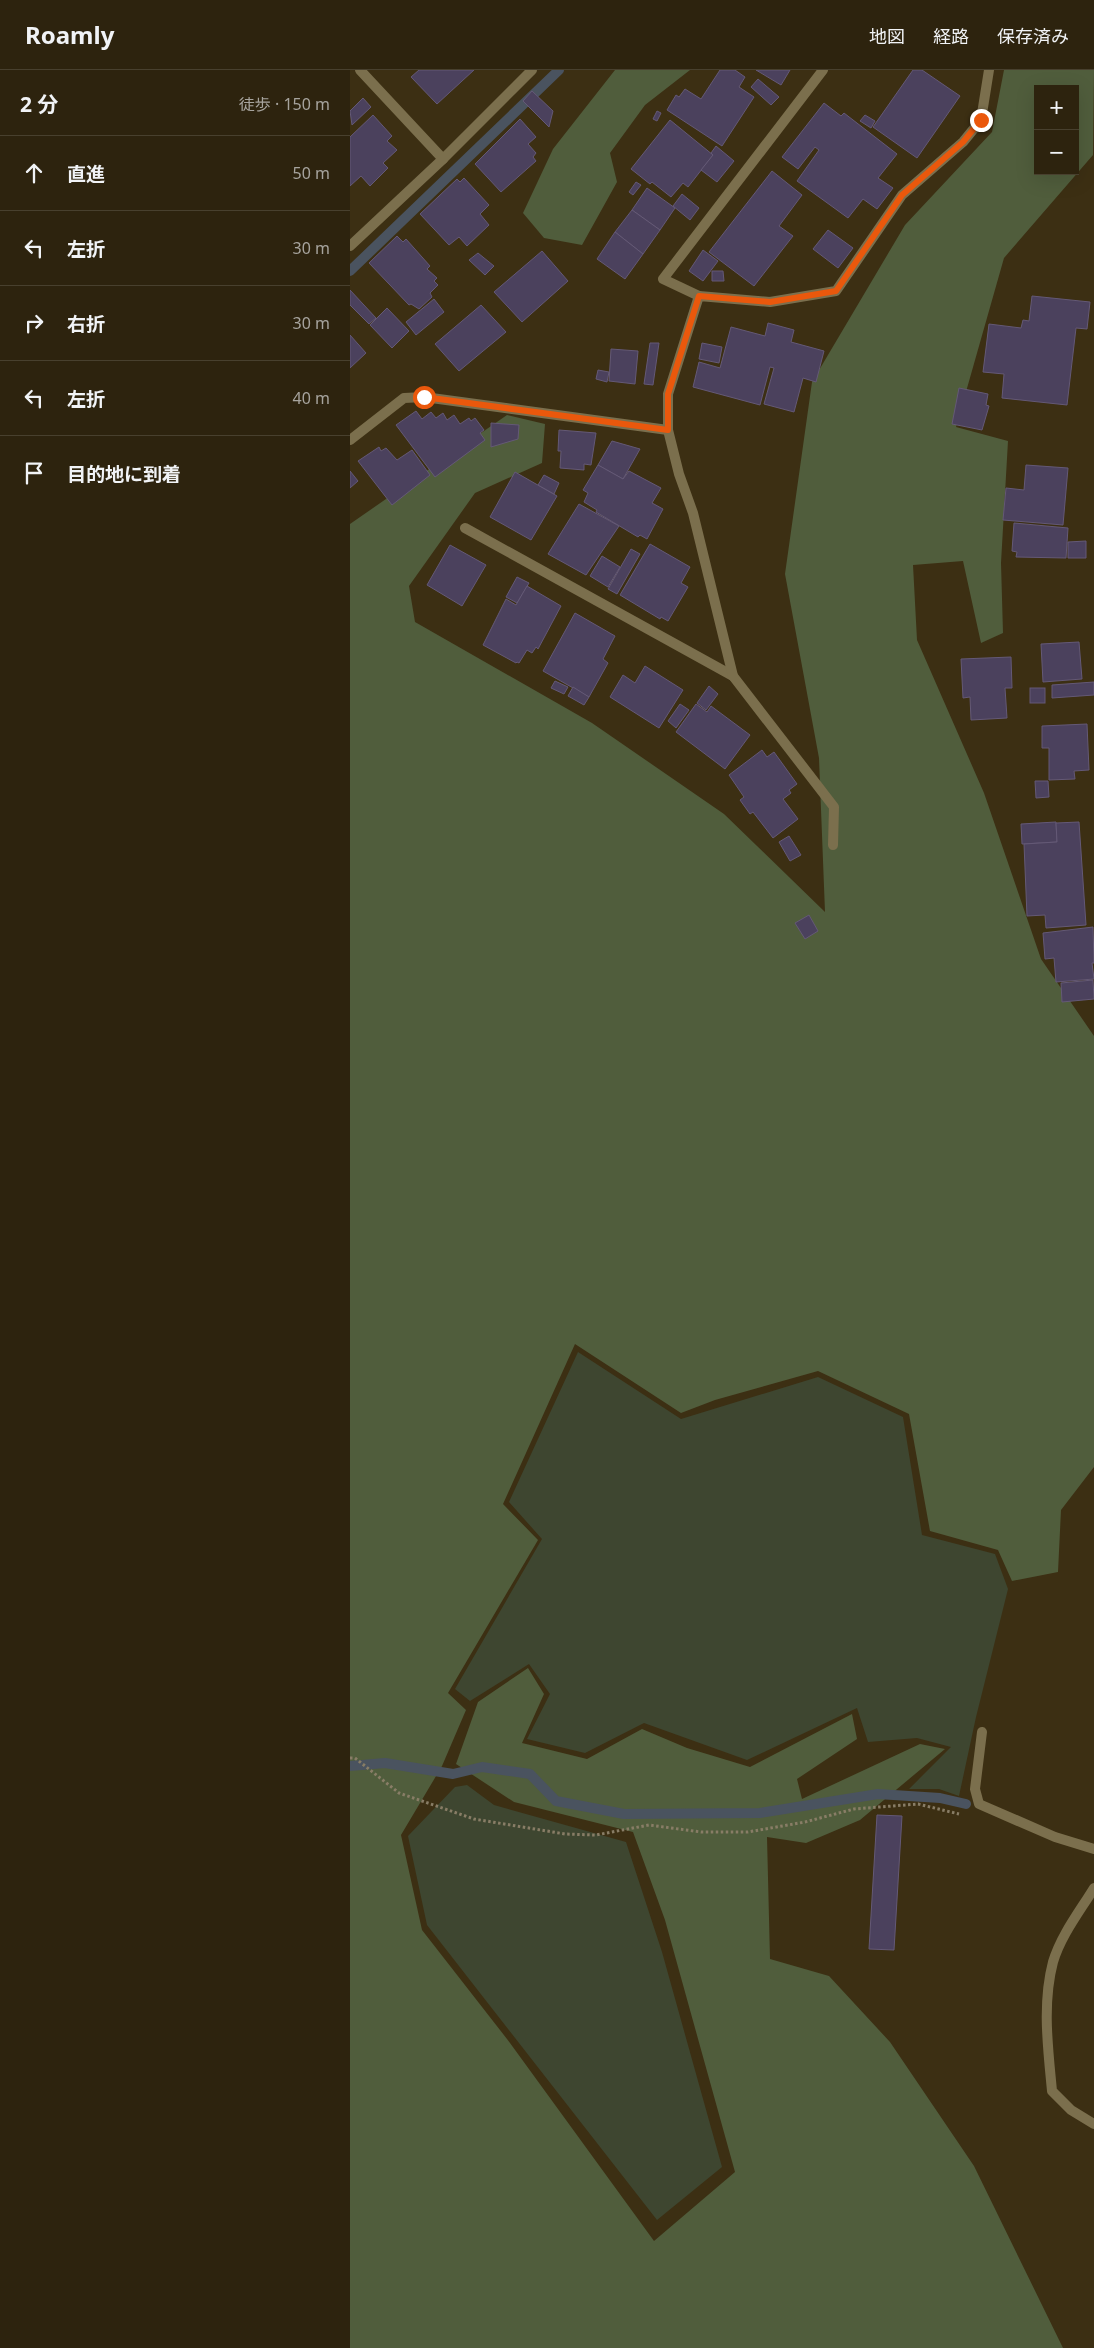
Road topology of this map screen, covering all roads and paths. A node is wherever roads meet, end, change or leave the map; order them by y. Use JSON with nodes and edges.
{"nodes":[{"id":1,"x":360,"y":70,"type":"edge"},
{"id":2,"x":532,"y":70,"type":"edge"},
{"id":3,"x":823,"y":70,"type":"edge"},
{"id":4,"x":990,"y":70,"type":"edge"},
{"id":5,"x":443,"y":159,"type":"junction"},
{"id":6,"x":350,"y":246,"type":"edge"},
{"id":7,"x":699,"y":296,"type":"junction"},
{"id":8,"x":668,"y":430,"type":"junction"},
{"id":9,"x":350,"y":440,"type":"edge"},
{"id":10,"x":465,"y":528,"type":"dead end"},
{"id":11,"x":733,"y":676,"type":"junction"},
{"id":12,"x":833,"y":845,"type":"dead end"},
{"id":13,"x":982,"y":1732,"type":"dead end"},
{"id":14,"x":350,"y":1758,"type":"edge"},
{"id":15,"x":979,"y":1804,"type":"junction"},
{"id":16,"x":1094,"y":1849,"type":"edge"},
{"id":17,"x":1094,"y":1888,"type":"edge"},
{"id":18,"x":1094,"y":2124,"type":"edge"}],
"edges":[{"from":1,"to":5,"type":"street"},
{"from":2,"to":5,"type":"street"},
{"from":3,"to":7,"type":"street"},
{"from":4,"to":7,"type":"street"},
{"from":5,"to":6,"type":"street"},
{"from":7,"to":8,"type":"street"},
{"from":8,"to":9,"type":"street"},
{"from":8,"to":11,"type":"street"},
{"from":10,"to":11,"type":"street"},
{"from":11,"to":12,"type":"street"},
{"from":13,"to":15,"type":"street"},
{"from":14,"to":15,"type":"path"},
{"from":15,"to":16,"type":"street"},
{"from":17,"to":18,"type":"street"}]}
